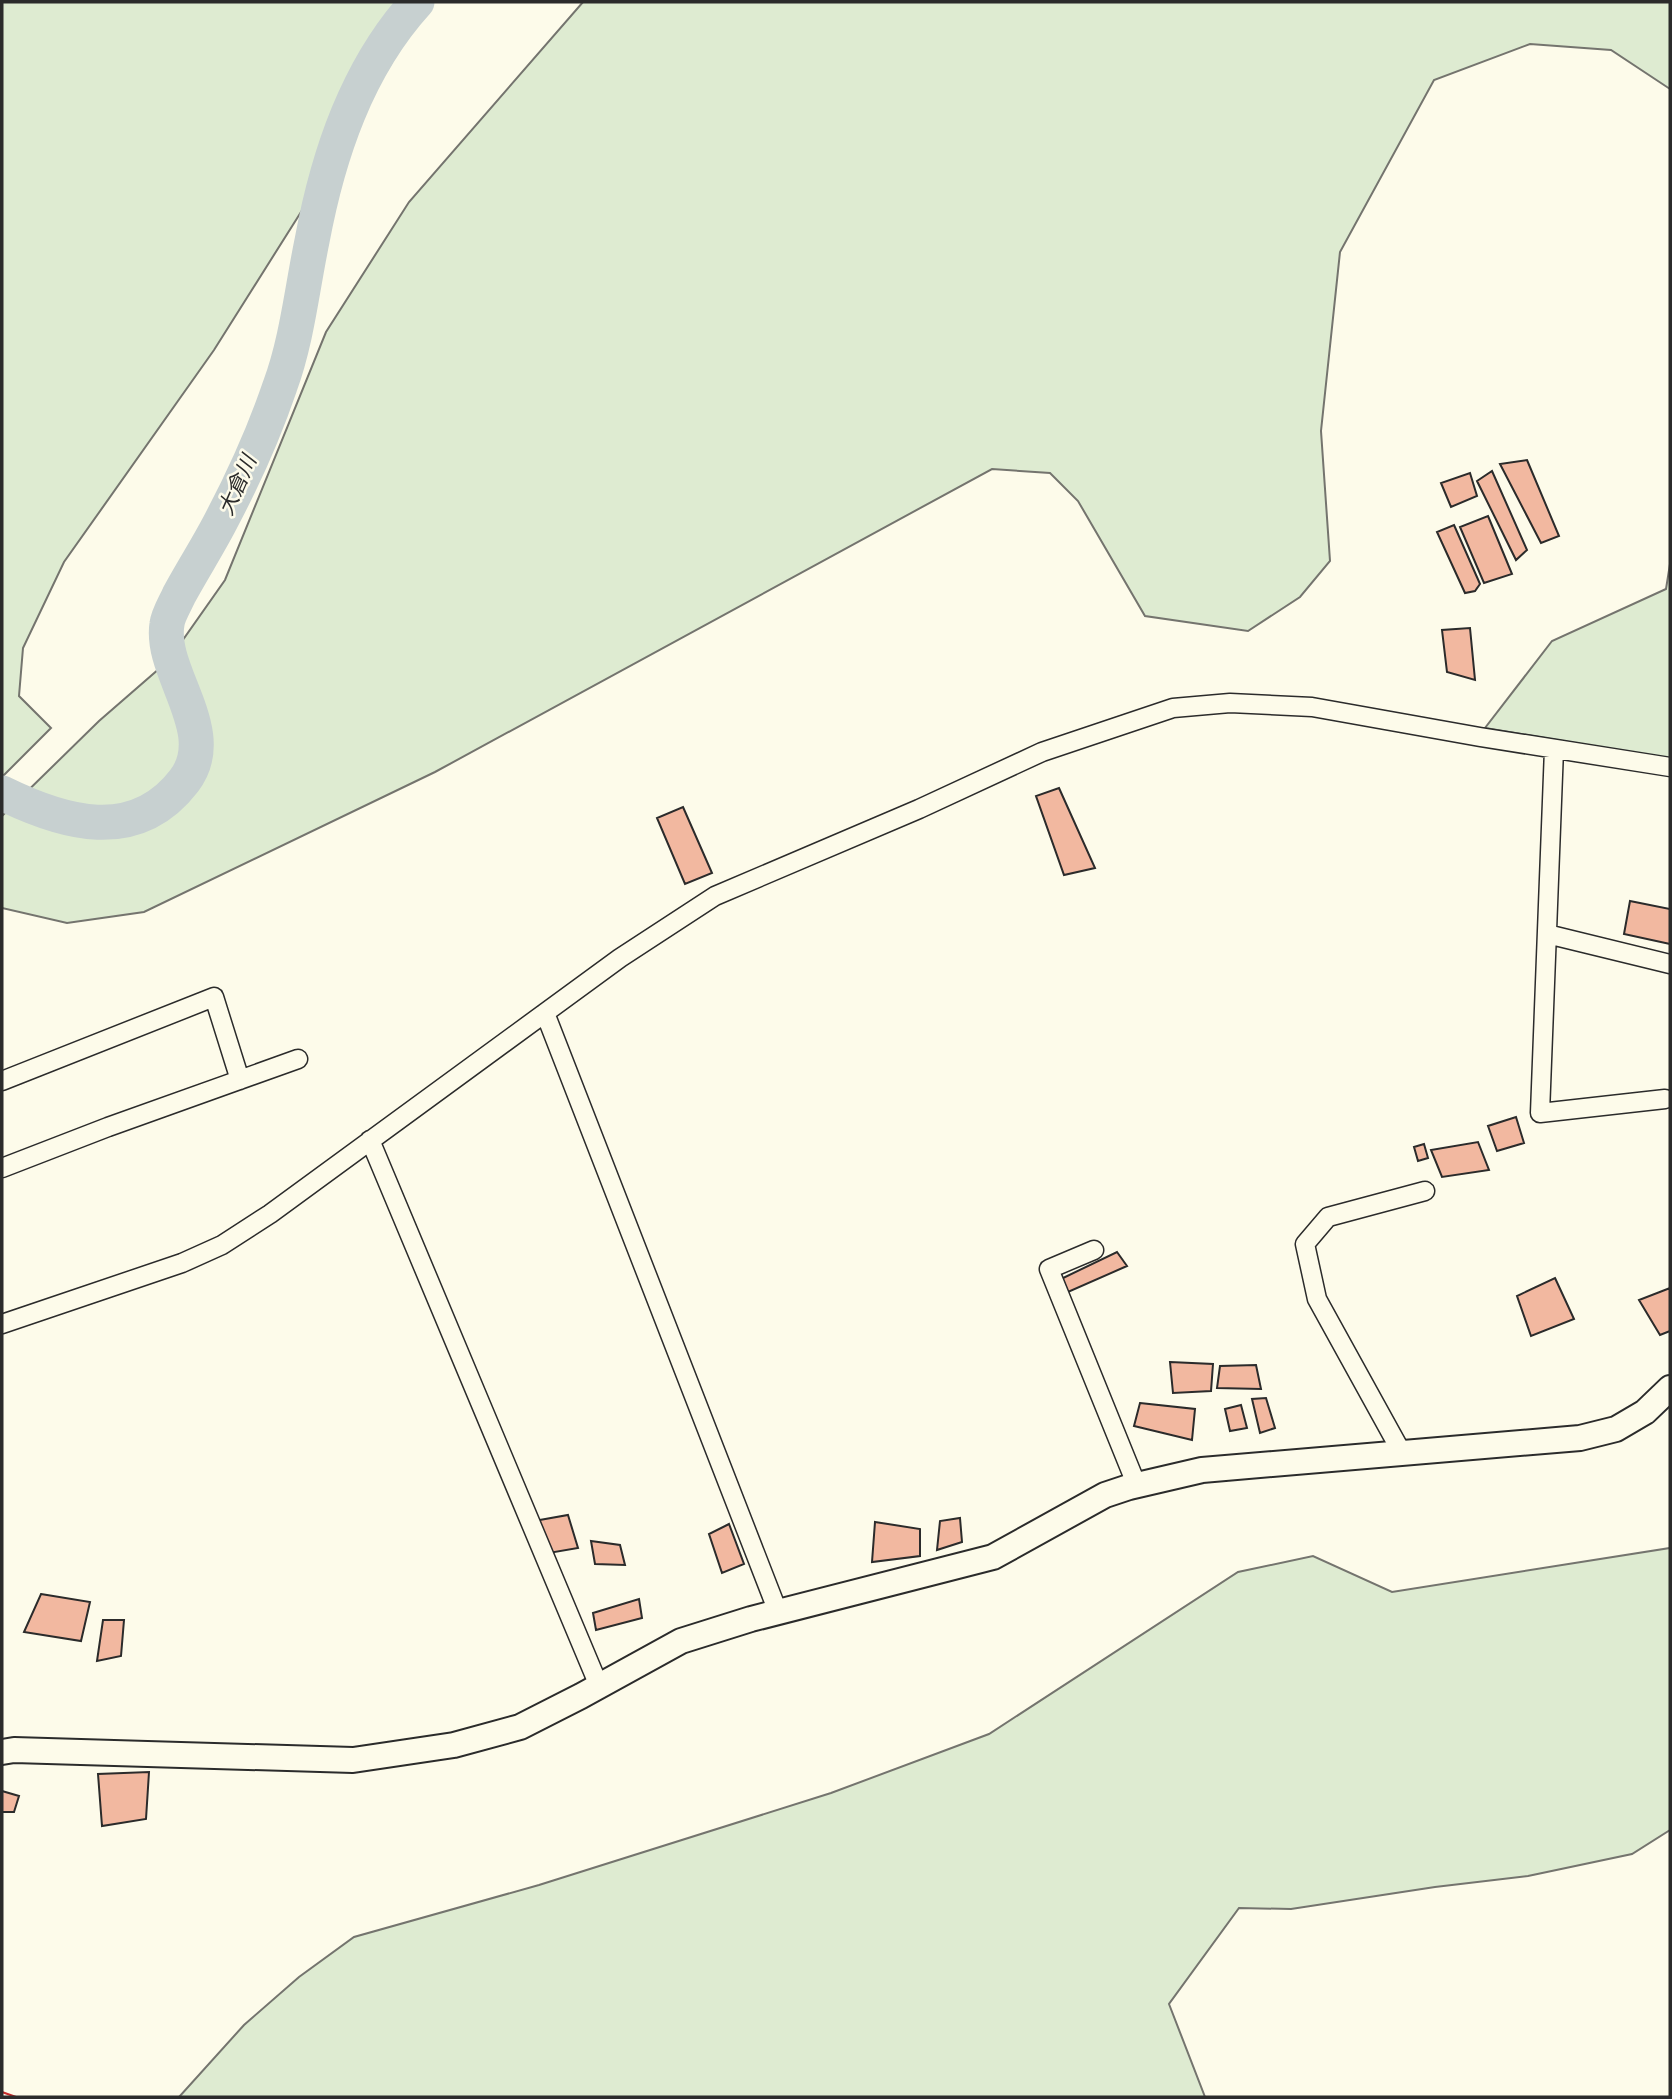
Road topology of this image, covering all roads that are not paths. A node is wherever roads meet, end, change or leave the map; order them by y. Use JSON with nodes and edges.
{"nodes":[{"id":1,"x":1554,"y":749,"type":"junction"},
{"id":2,"x":1670,"y":767,"type":"edge"},
{"id":3,"x":1547,"y":934,"type":"junction"},
{"id":4,"x":1670,"y":964,"type":"edge"},
{"id":5,"x":545,"y":1013,"type":"junction"},
{"id":6,"x":299,"y":1059,"type":"dead end"},
{"id":7,"x":240,"y":1080,"type":"junction"},
{"id":8,"x":2,"y":1081,"type":"edge"},
{"id":9,"x":1665,"y":1099,"type":"dead end"},
{"id":10,"x":370,"y":1140,"type":"junction"},
{"id":11,"x":2,"y":1168,"type":"edge"},
{"id":12,"x":1426,"y":1191,"type":"dead end"},
{"id":13,"x":1094,"y":1250,"type":"dead end"},
{"id":14,"x":2,"y":1324,"type":"edge"},
{"id":15,"x":1670,"y":1388,"type":"edge"},
{"id":16,"x":1402,"y":1453,"type":"junction"},
{"id":17,"x":1137,"y":1486,"type":"junction"},
{"id":18,"x":778,"y":1612,"type":"junction"},
{"id":19,"x":599,"y":1686,"type":"junction"},
{"id":20,"x":2,"y":1752,"type":"edge"}],
"edges":[{"from":1,"to":2,"type":"street"},
{"from":1,"to":3,"type":"street"},
{"from":1,"to":5,"type":"street"},
{"from":3,"to":4,"type":"street"},
{"from":3,"to":9,"type":"street"},
{"from":5,"to":10,"type":"street"},
{"from":5,"to":18,"type":"street"},
{"from":6,"to":7,"type":"street"},
{"from":7,"to":8,"type":"street"},
{"from":7,"to":11,"type":"street"},
{"from":10,"to":14,"type":"street"},
{"from":10,"to":19,"type":"street"},
{"from":12,"to":16,"type":"street"},
{"from":13,"to":17,"type":"street"},
{"from":15,"to":16,"type":"street"},
{"from":16,"to":17,"type":"street"},
{"from":17,"to":18,"type":"street"},
{"from":18,"to":19,"type":"street"},
{"from":19,"to":20,"type":"street"}]}
